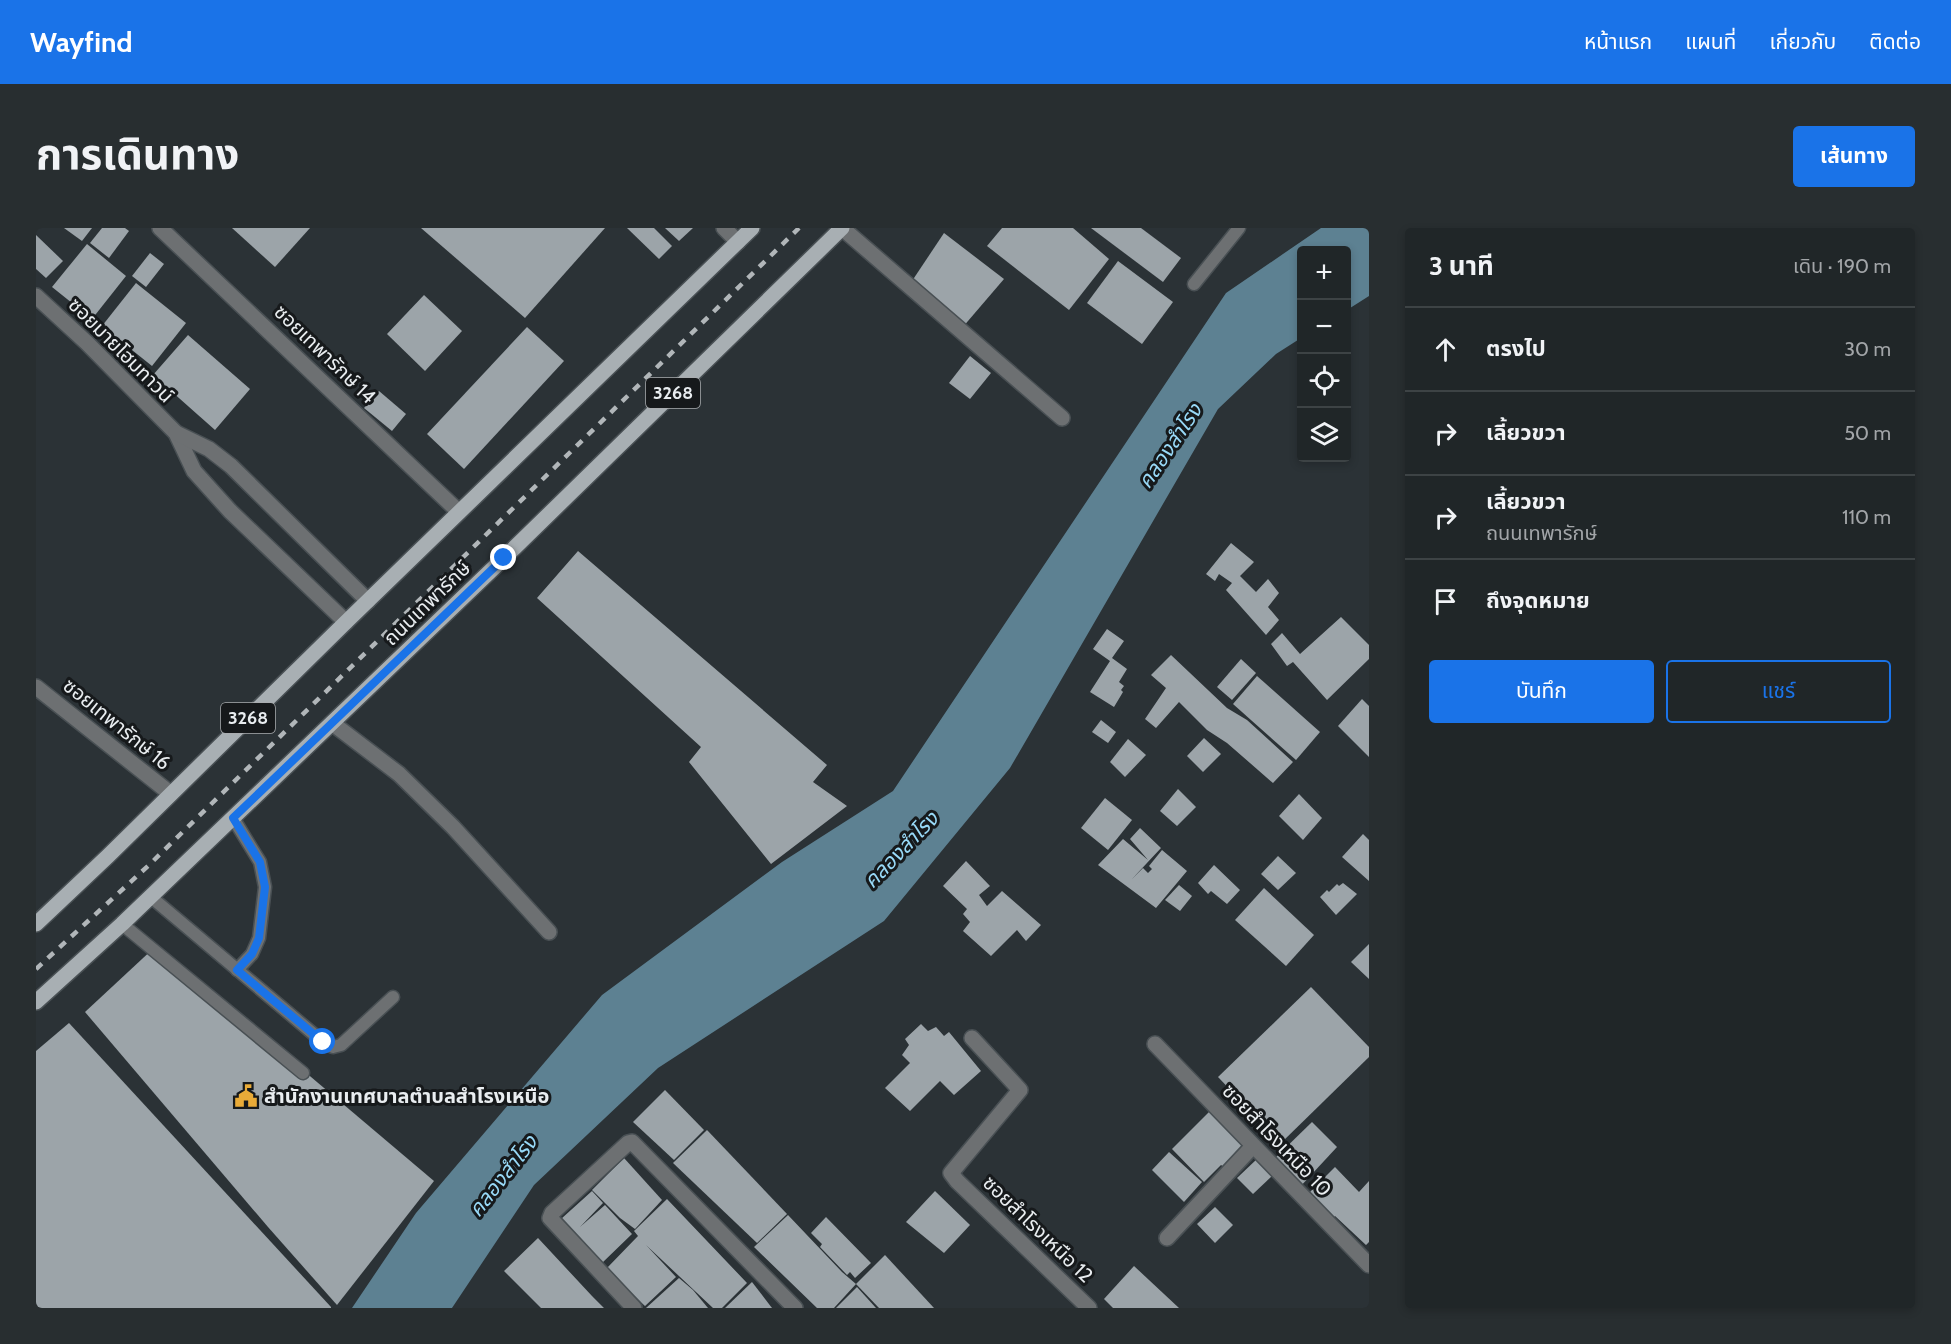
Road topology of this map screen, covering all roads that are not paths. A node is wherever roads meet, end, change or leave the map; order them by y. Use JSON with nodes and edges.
{"nodes":[{"id":1,"x":160,"y":228,"type":"edge"},
{"id":2,"x":724,"y":228,"type":"edge"},
{"id":3,"x":752,"y":228,"type":"edge"},
{"id":4,"x":842,"y":228,"type":"edge"},
{"id":5,"x":1239,"y":228,"type":"edge"},
{"id":6,"x":738,"y":242,"type":"junction"},
{"id":7,"x":1194,"y":284,"type":"dead end"},
{"id":8,"x":36,"y":296,"type":"edge"},
{"id":9,"x":1062,"y":418,"type":"dead end"},
{"id":10,"x":176,"y":433,"type":"junction"},
{"id":11,"x":459,"y":512,"type":"junction"},
{"id":12,"x":368,"y":601,"type":"junction"},
{"id":13,"x":346,"y":622,"type":"junction"},
{"id":14,"x":36,"y":687,"type":"edge"},
{"id":15,"x":333,"y":723,"type":"junction"},
{"id":16,"x":171,"y":795,"type":"junction"},
{"id":17,"x":233,"y":818,"type":"junction"},
{"id":18,"x":151,"y":897,"type":"junction"},
{"id":19,"x":37,"y":920,"type":"edge"},
{"id":20,"x":122,"y":924,"type":"junction"},
{"id":21,"x":549,"y":932,"type":"dead end"},
{"id":22,"x":237,"y":970,"type":"junction"},
{"id":23,"x":393,"y":997,"type":"dead end"},
{"id":24,"x":36,"y":1002,"type":"edge"},
{"id":25,"x":972,"y":1038,"type":"dead end"},
{"id":26,"x":1155,"y":1044,"type":"dead end"},
{"id":27,"x":303,"y":1073,"type":"dead end"},
{"id":28,"x":1252,"y":1146,"type":"junction"},
{"id":29,"x":1167,"y":1238,"type":"dead end"},
{"id":30,"x":1369,"y":1265,"type":"edge"},
{"id":31,"x":634,"y":1308,"type":"edge"},
{"id":32,"x":795,"y":1308,"type":"edge"},
{"id":33,"x":1089,"y":1308,"type":"edge"}],
"edges":[{"from":1,"to":11,"type":"street","name":"ซอยเทพารักษ์ 14"},
{"from":2,"to":6,"type":"street"},
{"from":3,"to":6,"type":"main road","number":"3268"},
{"from":4,"to":9,"type":"street"},
{"from":4,"to":15,"type":"main road","name":"ถนนเทพารักษ์","number":"3268"},
{"from":5,"to":7,"type":"lane"},
{"from":6,"to":11,"type":"main road","number":"3268"},
{"from":8,"to":10,"type":"street","name":"ซอยมายโฮมทาวน์"},
{"from":10,"to":12,"type":"street"},
{"from":10,"to":13,"type":"street"},
{"from":11,"to":12,"type":"main road","number":"3268"},
{"from":12,"to":13,"type":"main road","number":"3268"},
{"from":13,"to":16,"type":"main road","number":"3268"},
{"from":14,"to":16,"type":"street","name":"ซอยเทพารักษ์ 16"},
{"from":15,"to":17,"type":"main road","name":"ถนนเทพารักษ์","number":"3268"},
{"from":15,"to":21,"type":"street"},
{"from":16,"to":19,"type":"main road","number":"3268"},
{"from":17,"to":18,"type":"main road","name":"ถนนเทพารักษ์","number":"3268"},
{"from":17,"to":22,"type":"lane"},
{"from":18,"to":20,"type":"main road","name":"ถนนเทพารักษ์","number":"3268"},
{"from":18,"to":22,"type":"lane"},
{"from":20,"to":24,"type":"main road","name":"ถนนเทพารักษ์","number":"3268"},
{"from":20,"to":27,"type":"lane"},
{"from":22,"to":23,"type":"lane"},
{"from":25,"to":33,"type":"street","name":"ซอยสำโรงเหนือ 12"},
{"from":26,"to":28,"type":"street","name":"ซอยสำโรงเหนือ 10"},
{"from":28,"to":29,"type":"street"},
{"from":28,"to":30,"type":"street","name":"ซอยสำโรงเหนือ 10"},
{"from":31,"to":32,"type":"street"}]}
